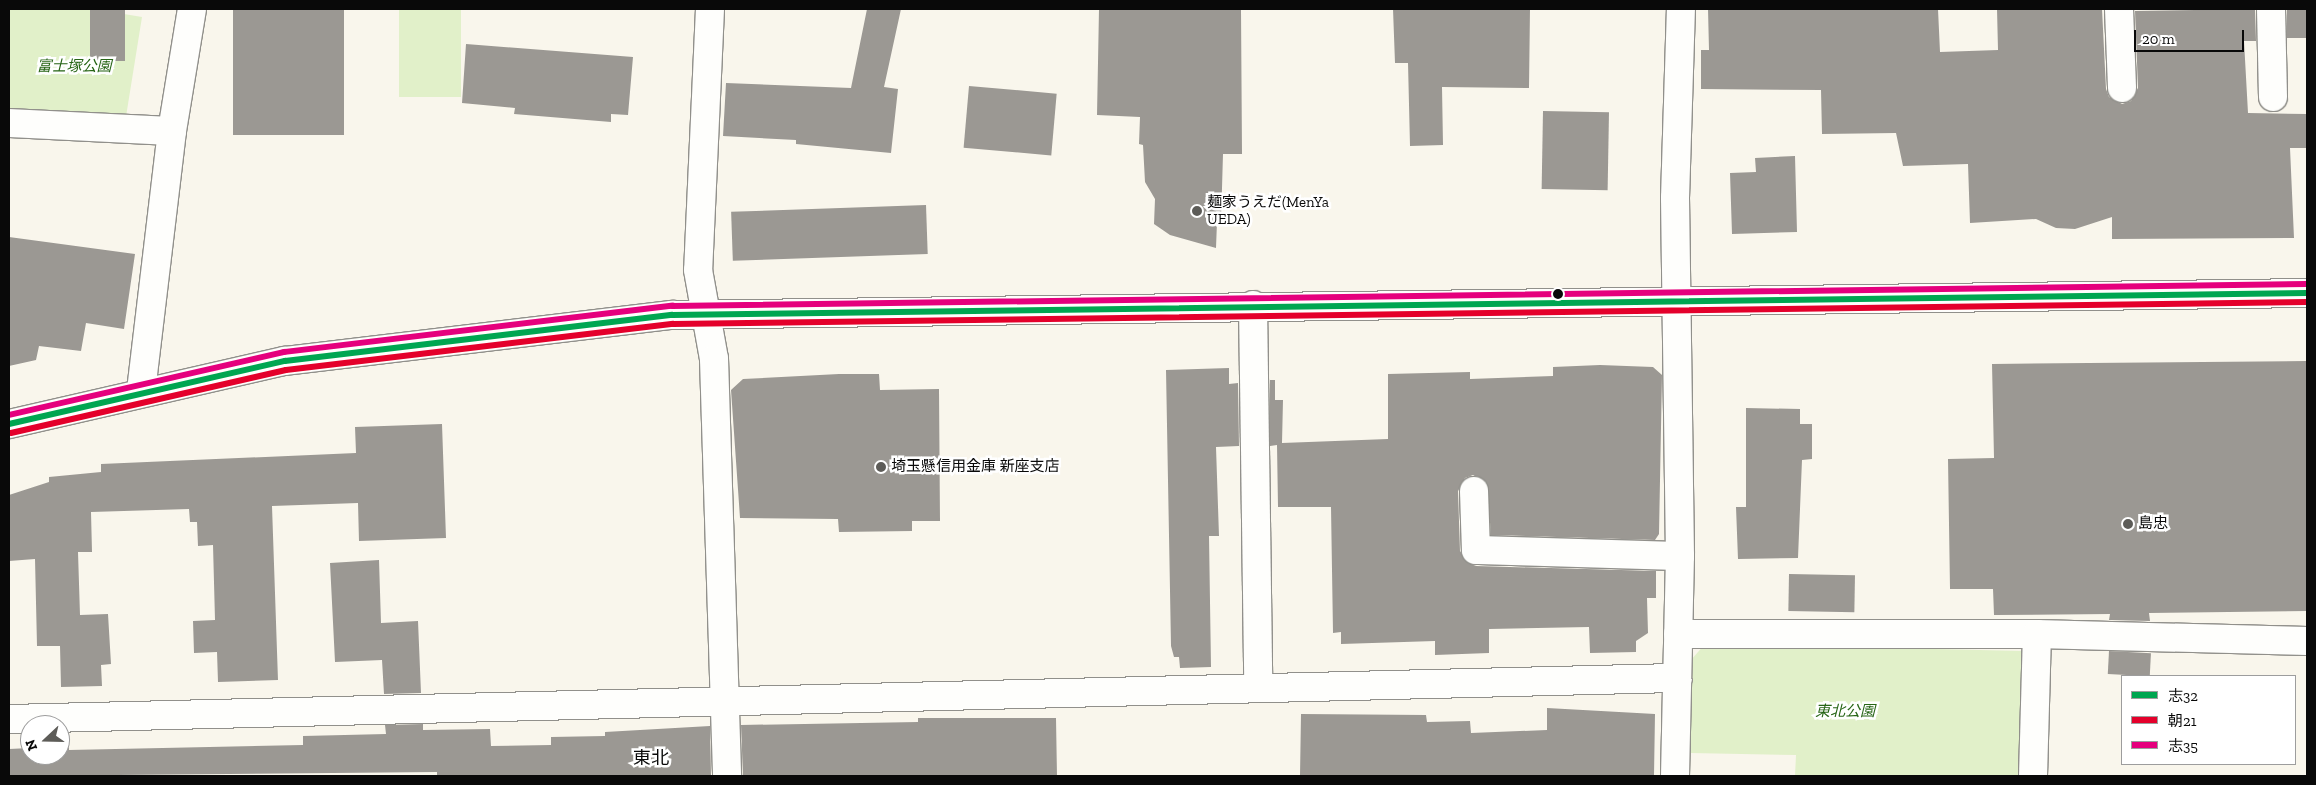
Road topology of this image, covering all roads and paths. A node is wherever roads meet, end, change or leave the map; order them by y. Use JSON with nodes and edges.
{"nodes":[{"id":1,"x":192,"y":9,"type":"edge"},
{"id":2,"x":710,"y":9,"type":"edge"},
{"id":3,"x":1681,"y":9,"type":"edge"},
{"id":4,"x":2119,"y":9,"type":"edge"},
{"id":5,"x":2271,"y":9,"type":"edge"},
{"id":6,"x":2122,"y":88,"type":"dead end"},
{"id":7,"x":2273,"y":97,"type":"dead end"},
{"id":8,"x":9,"y":123,"type":"edge"},
{"id":9,"x":172,"y":131,"type":"junction"},
{"id":10,"x":2307,"y":293,"type":"edge"},
{"id":11,"x":1253,"y":304,"type":"junction"},
{"id":12,"x":1680,"y":304,"type":"junction"},
{"id":13,"x":709,"y":314,"type":"junction"},
{"id":14,"x":141,"y":391,"type":"junction"},
{"id":15,"x":9,"y":424,"type":"edge"},
{"id":16,"x":1474,"y":491,"type":"dead end"},
{"id":17,"x":1680,"y":556,"type":"junction"},
{"id":18,"x":1678,"y":634,"type":"junction"},
{"id":19,"x":2038,"y":634,"type":"junction"},
{"id":20,"x":2307,"y":641,"type":"edge"},
{"id":21,"x":1677,"y":678,"type":"junction"},
{"id":22,"x":1258,"y":685,"type":"junction"},
{"id":23,"x":726,"y":698,"type":"junction"},
{"id":24,"x":9,"y":718,"type":"edge"},
{"id":25,"x":727,"y":776,"type":"edge"},
{"id":26,"x":1675,"y":776,"type":"edge"},
{"id":27,"x":2033,"y":776,"type":"edge"}],
"edges":[{"from":1,"to":9,"type":"street"},
{"from":2,"to":13,"type":"street"},
{"from":3,"to":12,"type":"street"},
{"from":4,"to":6,"type":"street"},
{"from":5,"to":7,"type":"street"},
{"from":8,"to":9,"type":"street"},
{"from":9,"to":14,"type":"street"},
{"from":10,"to":12,"type":"street"},
{"from":11,"to":12,"type":"street"},
{"from":11,"to":13,"type":"street"},
{"from":11,"to":22,"type":"street"},
{"from":12,"to":17,"type":"street"},
{"from":13,"to":14,"type":"street"},
{"from":13,"to":23,"type":"street"},
{"from":14,"to":15,"type":"street"},
{"from":16,"to":17,"type":"street"},
{"from":17,"to":18,"type":"street"},
{"from":18,"to":19,"type":"street"},
{"from":18,"to":21,"type":"street"},
{"from":19,"to":20,"type":"street"},
{"from":19,"to":27,"type":"street"},
{"from":21,"to":22,"type":"street"},
{"from":21,"to":26,"type":"street"},
{"from":22,"to":23,"type":"street"},
{"from":23,"to":24,"type":"street"},
{"from":23,"to":25,"type":"street"}]}
